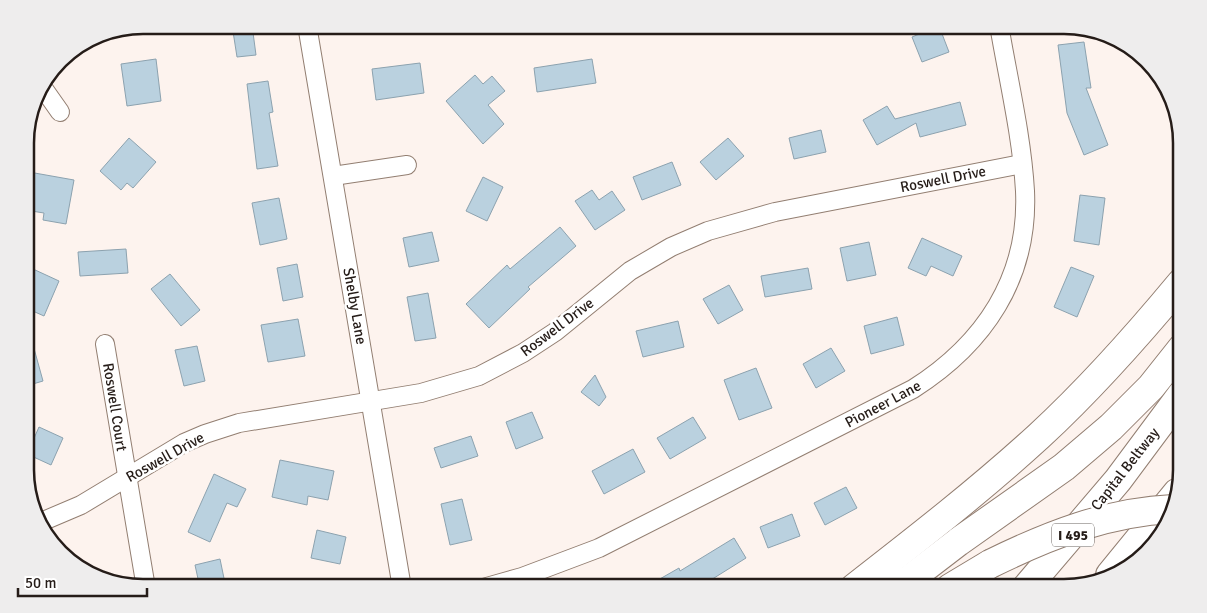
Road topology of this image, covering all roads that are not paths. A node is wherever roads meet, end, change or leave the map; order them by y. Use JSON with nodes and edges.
{"nodes":[{"id":1,"x":309,"y":34,"type":"edge"},
{"id":2,"x":1000,"y":34,"type":"edge"},
{"id":3,"x":46,"y":92,"type":"edge"},
{"id":4,"x":60,"y":112,"type":"dead end"},
{"id":5,"x":407,"y":164,"type":"dead end"},
{"id":6,"x":1022,"y":164,"type":"junction"},
{"id":7,"x":333,"y":176,"type":"junction"},
{"id":8,"x":1173,"y":293,"type":"edge"},
{"id":9,"x":105,"y":344,"type":"dead end"},
{"id":10,"x":1173,"y":360,"type":"edge"},
{"id":11,"x":371,"y":402,"type":"junction"},
{"id":12,"x":1173,"y":406,"type":"edge"},
{"id":13,"x":127,"y":477,"type":"junction"},
{"id":14,"x":1167,"y":505,"type":"edge"},
{"id":15,"x":1165,"y":510,"type":"edge"},
{"id":16,"x":46,"y":520,"type":"edge"},
{"id":17,"x":1158,"y":525,"type":"edge"},
{"id":18,"x":1050,"y":536,"type":"junction"},
{"id":19,"x":1119,"y":564,"type":"edge"},
{"id":20,"x":144,"y":579,"type":"edge"},
{"id":21,"x":400,"y":579,"type":"edge"},
{"id":22,"x":515,"y":579,"type":"edge"},
{"id":23,"x":865,"y":579,"type":"edge"},
{"id":24,"x":910,"y":579,"type":"edge"},
{"id":25,"x":965,"y":579,"type":"edge"},
{"id":26,"x":1034,"y":579,"type":"edge"}],
"edges":[{"from":1,"to":7,"type":"street","name":"Shelby Lane"},
{"from":2,"to":6,"type":"street","name":"Pioneer Lane"},
{"from":3,"to":4,"type":"street"},
{"from":5,"to":7,"type":"street"},
{"from":6,"to":11,"type":"street","name":"Roswell Drive"},
{"from":6,"to":22,"type":"street","name":"Pioneer Lane"},
{"from":7,"to":11,"type":"street","name":"Shelby Lane"},
{"from":8,"to":23,"type":"highway"},
{"from":9,"to":13,"type":"street","name":"Roswell Court"},
{"from":10,"to":24,"type":"highway"},
{"from":11,"to":13,"type":"street","name":"Roswell Drive"},
{"from":11,"to":21,"type":"street","name":"Shelby Lane"},
{"from":12,"to":26,"type":"highway","name":"Capital Beltway","number":"I 495"},
{"from":13,"to":16,"type":"street","name":"Roswell Drive"},
{"from":13,"to":20,"type":"street","name":"Roswell Court"},
{"from":14,"to":19,"type":"highway"},
{"from":15,"to":18,"type":"highway","bridge":true},
{"from":17,"to":18,"type":"highway","bridge":true},
{"from":18,"to":25,"type":"highway","bridge":true}]}
